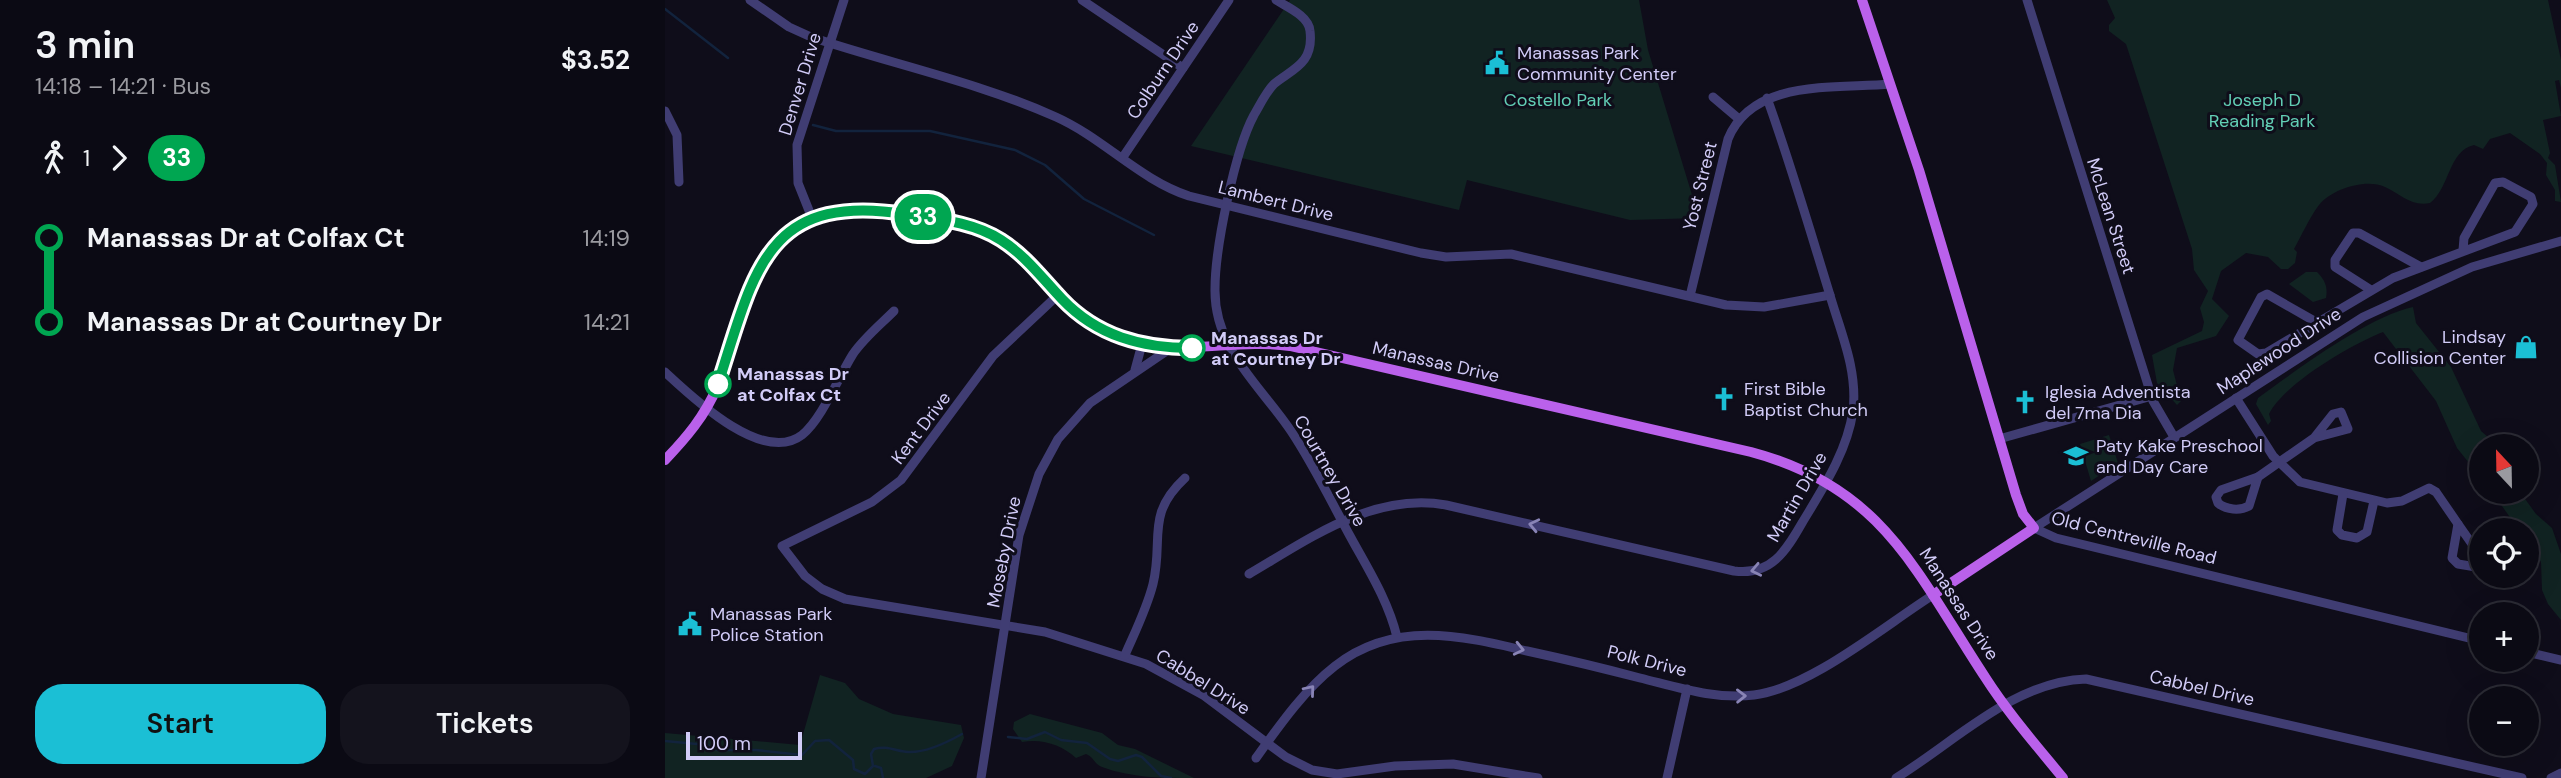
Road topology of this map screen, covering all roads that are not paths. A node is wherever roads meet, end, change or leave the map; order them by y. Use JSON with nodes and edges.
{"nodes":[{"id":1,"x":750,"y":0,"type":"edge"},
{"id":2,"x":844,"y":0,"type":"edge"},
{"id":3,"x":1082,"y":0,"type":"edge"},
{"id":4,"x":1229,"y":0,"type":"edge"},
{"id":5,"x":1276,"y":0,"type":"edge"},
{"id":6,"x":1862,"y":0,"type":"edge"},
{"id":7,"x":2027,"y":0,"type":"edge"},
{"id":8,"x":829,"y":43,"type":"junction"},
{"id":9,"x":1183,"y":68,"type":"junction"},
{"id":10,"x":1890,"y":84,"type":"junction"},
{"id":11,"x":1713,"y":97,"type":"dead end"},
{"id":12,"x":1767,"y":98,"type":"junction"},
{"id":13,"x":665,"y":111,"type":"edge"},
{"id":14,"x":1739,"y":119,"type":"junction"},
{"id":15,"x":1123,"y":157,"type":"junction"},
{"id":16,"x":679,"y":182,"type":"dead end"},
{"id":17,"x":1228,"y":206,"type":"junction"},
{"id":18,"x":812,"y":218,"type":"junction"},
{"id":19,"x":2561,"y":241,"type":"edge"},
{"id":20,"x":2463,"y":250,"type":"junction"},
{"id":21,"x":2439,"y":260,"type":"junction"},
{"id":22,"x":2421,"y":267,"type":"junction"},
{"id":23,"x":2446,"y":277,"type":"junction"},
{"id":24,"x":2371,"y":290,"type":"junction"},
{"id":25,"x":1058,"y":295,"type":"junction"},
{"id":26,"x":1829,"y":295,"type":"junction"},
{"id":27,"x":1690,"y":296,"type":"junction"},
{"id":28,"x":894,"y":311,"type":"dead end"},
{"id":29,"x":2316,"y":322,"type":"junction"},
{"id":30,"x":1228,"y":343,"type":"junction"},
{"id":31,"x":1142,"y":344,"type":"junction"},
{"id":32,"x":1171,"y":348,"type":"junction"},
{"id":33,"x":1133,"y":371,"type":"junction"},
{"id":34,"x":665,"y":372,"type":"edge"},
{"id":35,"x":2152,"y":396,"type":"junction"},
{"id":36,"x":2236,"y":398,"type":"junction"},
{"id":37,"x":707,"y":408,"type":"junction"},
{"id":38,"x":2175,"y":437,"type":"junction"},
{"id":39,"x":2313,"y":438,"type":"dead end"},
{"id":40,"x":1999,"y":439,"type":"junction"},
{"id":41,"x":665,"y":460,"type":"edge"},
{"id":42,"x":2279,"y":463,"type":"junction"},
{"id":43,"x":2258,"y":477,"type":"junction"},
{"id":44,"x":1185,"y":478,"type":"dead end"},
{"id":45,"x":1826,"y":481,"type":"junction"},
{"id":46,"x":2343,"y":494,"type":"junction"},
{"id":47,"x":2374,"y":501,"type":"junction"},
{"id":48,"x":1343,"y":522,"type":"junction"},
{"id":49,"x":2458,"y":524,"type":"junction"},
{"id":50,"x":2034,"y":528,"type":"junction"},
{"id":51,"x":2469,"y":540,"type":"edge"},
{"id":52,"x":782,"y":546,"type":"joint"},
{"id":53,"x":2469,"y":566,"type":"edge"},
{"id":54,"x":1248,"y":574,"type":"dead end"},
{"id":55,"x":1933,"y":596,"type":"junction"},
{"id":56,"x":1006,"y":625,"type":"junction"},
{"id":57,"x":1397,"y":637,"type":"junction"},
{"id":58,"x":2469,"y":638,"type":"edge"},
{"id":59,"x":1125,"y":655,"type":"junction"},
{"id":60,"x":2539,"y":655,"type":"edge"},
{"id":61,"x":2561,"y":660,"type":"edge"},
{"id":62,"x":1687,"y":689,"type":"junction"},
{"id":63,"x":2005,"y":706,"type":"junction"},
{"id":64,"x":1267,"y":743,"type":"junction"},
{"id":65,"x":1256,"y":758,"type":"dead end"},
{"id":66,"x":2561,"y":773,"type":"edge"},
{"id":67,"x":983,"y":776,"type":"edge"},
{"id":68,"x":1538,"y":778,"type":"edge"},
{"id":69,"x":1667,"y":778,"type":"edge"},
{"id":70,"x":1899,"y":778,"type":"edge"},
{"id":71,"x":2063,"y":778,"type":"edge"},
{"id":72,"x":2522,"y":778,"type":"edge"},
{"id":73,"x":2551,"y":778,"type":"edge"}],
"edges":[{"from":1,"to":8,"type":"street","name":"Lambert Drive"},
{"from":2,"to":8,"type":"street","name":"Denver Drive"},
{"from":3,"to":9,"type":"street"},
{"from":4,"to":9,"type":"street","name":"Colburn Drive"},
{"from":5,"to":17,"type":"street","name":"Courtney Drive"},
{"from":6,"to":10,"type":"main road","name":"Old Centreville Road"},
{"from":7,"to":35,"type":"street","name":"McLean Street"},
{"from":8,"to":15,"type":"street","name":"Lambert Drive"},
{"from":8,"to":18,"type":"street","name":"Denver Drive"},
{"from":9,"to":15,"type":"street","name":"Colburn Drive"},
{"from":10,"to":12,"type":"street","name":"Yost Street"},
{"from":10,"to":40,"type":"main road","name":"Old Centreville Road"},
{"from":11,"to":14,"type":"street"},
{"from":12,"to":14,"type":"street","name":"Yost Street"},
{"from":12,"to":26,"type":"street","name":"Martin Drive"},
{"from":13,"to":16,"type":"street"},
{"from":14,"to":27,"type":"street","name":"Yost Street"},
{"from":15,"to":17,"type":"street","name":"Lambert Drive"},
{"from":17,"to":27,"type":"street","name":"Lambert Drive"},
{"from":17,"to":30,"type":"street","name":"Courtney Drive"},
{"from":18,"to":25,"type":"main road","name":"Manassas Drive"},
{"from":18,"to":37,"type":"main road","name":"Manassas Drive"},
{"from":19,"to":23,"type":"street","name":"Maplewood Drive"},
{"from":20,"to":20,"type":"street"},
{"from":20,"to":21,"type":"street"},
{"from":21,"to":22,"type":"street"},
{"from":21,"to":23,"type":"street"},
{"from":22,"to":24,"type":"street"},
{"from":22,"to":24,"type":"street"},
{"from":23,"to":36,"type":"street","name":"Maplewood Drive"},
{"from":24,"to":29,"type":"street"},
{"from":25,"to":31,"type":"main road","name":"Manassas Drive"},
{"from":25,"to":52,"type":"street","name":"Kent Drive"},
{"from":26,"to":27,"type":"street","name":"Lambert Drive"},
{"from":26,"to":45,"type":"street","name":"Martin Drive"},
{"from":28,"to":37,"type":"street"},
{"from":29,"to":29,"type":"street"},
{"from":30,"to":32,"type":"main road","name":"Manassas Drive"},
{"from":30,"to":45,"type":"main road","name":"Manassas Drive"},
{"from":30,"to":48,"type":"street","name":"Courtney Drive"},
{"from":31,"to":32,"type":"main road","name":"Manassas Drive"},
{"from":31,"to":33,"type":"street"},
{"from":32,"to":33,"type":"street","name":"Moseby Drive"},
{"from":33,"to":56,"type":"street","name":"Moseby Drive"},
{"from":34,"to":37,"type":"street"},
{"from":35,"to":38,"type":"street","name":"McLean Street"},
{"from":35,"to":40,"type":"street"},
{"from":36,"to":38,"type":"street","name":"Maplewood Drive"},
{"from":36,"to":42,"type":"street"},
{"from":37,"to":41,"type":"main road","name":"Manassas Drive"},
{"from":38,"to":50,"type":"street","name":"Maplewood Drive"},
{"from":39,"to":42,"type":"street"},
{"from":40,"to":50,"type":"main road","name":"Old Centreville Road"},
{"from":42,"to":43,"type":"street"},
{"from":42,"to":46,"type":"street"},
{"from":43,"to":43,"type":"street"},
{"from":44,"to":59,"type":"street"},
{"from":45,"to":48,"type":"street","name":"Martin Drive","one_way":true},
{"from":45,"to":55,"type":"main road","name":"Manassas Drive"},
{"from":46,"to":47,"type":"street"},
{"from":46,"to":47,"type":"street"},
{"from":47,"to":49,"type":"street"},
{"from":48,"to":54,"type":"street","name":"Martin Drive"},
{"from":48,"to":57,"type":"street","name":"Courtney Drive"},
{"from":49,"to":51,"type":"street"},
{"from":49,"to":53,"type":"street"},
{"from":50,"to":55,"type":"main road","name":"Polk Drive"},
{"from":50,"to":58,"type":"street","name":"Old Centreville Road"},
{"from":52,"to":56,"type":"street","name":"Cabbel Drive"},
{"from":62,"to":55,"type":"street","name":"Polk Drive","one_way":true},
{"from":55,"to":63,"type":"main road","name":"Manassas Drive"},
{"from":56,"to":59,"type":"street","name":"Cabbel Drive"},
{"from":56,"to":67,"type":"street","name":"Moseby Drive"},
{"from":57,"to":62,"type":"street","name":"Polk Drive","one_way":true},
{"from":64,"to":57,"type":"street","name":"Polk Drive","one_way":true},
{"from":59,"to":64,"type":"street","name":"Cabbel Drive"},
{"from":60,"to":61,"type":"street"},
{"from":62,"to":69,"type":"street"},
{"from":63,"to":70,"type":"street","name":"Cabbel Drive"},
{"from":63,"to":71,"type":"main road","name":"Manassas Drive"},
{"from":63,"to":72,"type":"street","name":"Cabbel Drive"},
{"from":64,"to":65,"type":"street","name":"Polk Drive"},
{"from":64,"to":68,"type":"street","name":"Cabbel Drive"},
{"from":66,"to":73,"type":"street"}]}
